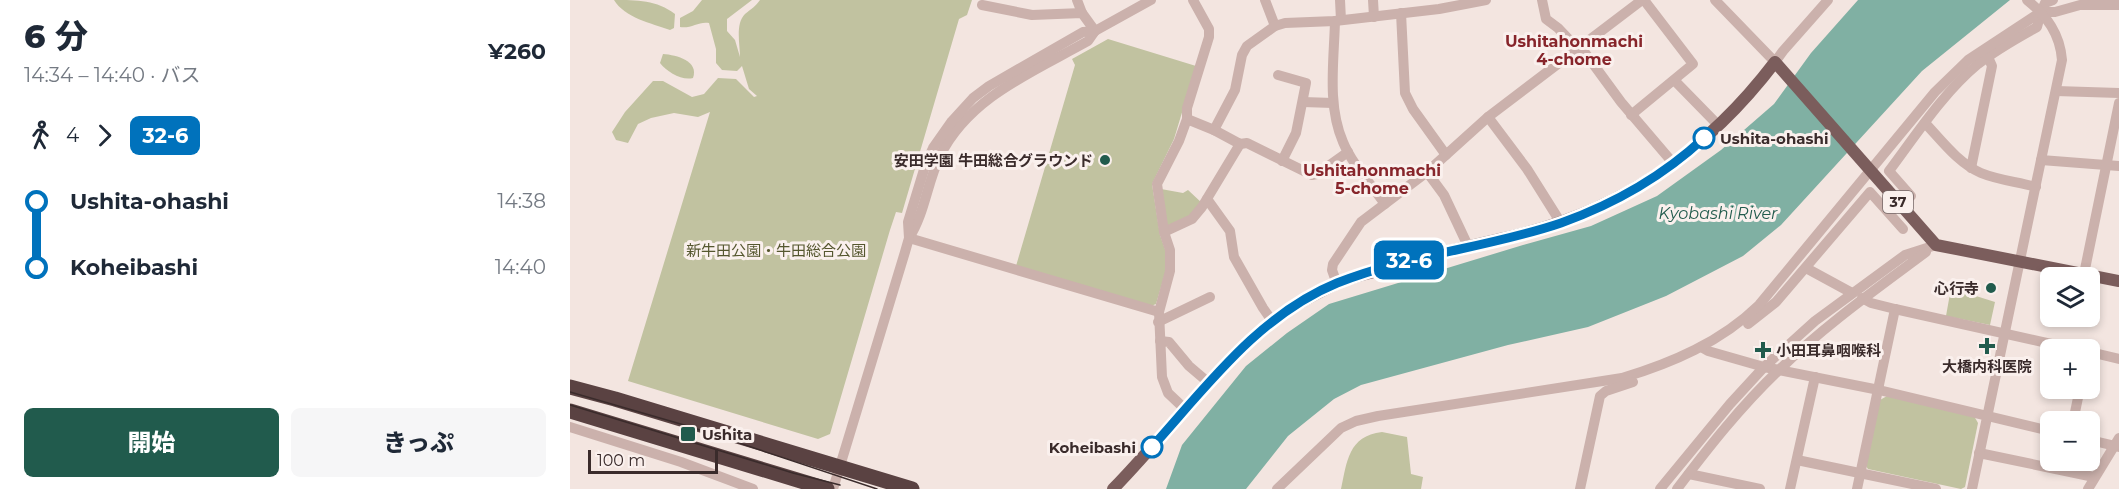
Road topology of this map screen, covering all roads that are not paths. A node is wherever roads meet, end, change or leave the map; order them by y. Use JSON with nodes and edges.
{"nodes":[{"id":1,"x":1077,"y":0,"type":"edge"},
{"id":2,"x":1151,"y":0,"type":"edge"},
{"id":3,"x":1193,"y":0,"type":"edge"},
{"id":4,"x":1265,"y":0,"type":"edge"},
{"id":5,"x":1340,"y":0,"type":"edge"},
{"id":6,"x":1373,"y":0,"type":"edge"},
{"id":7,"x":1486,"y":0,"type":"edge"},
{"id":8,"x":1542,"y":0,"type":"edge"},
{"id":9,"x":1643,"y":0,"type":"edge"},
{"id":10,"x":1715,"y":0,"type":"edge"},
{"id":11,"x":1828,"y":0,"type":"edge"},
{"id":12,"x":2027,"y":0,"type":"edge"},
{"id":13,"x":2053,"y":0,"type":"edge"},
{"id":14,"x":982,"y":5,"type":"dead end"},
{"id":15,"x":2119,"y":5,"type":"edge"},
{"id":16,"x":2041,"y":12,"type":"junction"},
{"id":17,"x":1082,"y":13,"type":"junction"},
{"id":18,"x":1401,"y":13,"type":"junction"},
{"id":19,"x":1374,"y":17,"type":"junction"},
{"id":20,"x":1338,"y":21,"type":"junction"},
{"id":21,"x":1275,"y":26,"type":"junction"},
{"id":22,"x":1095,"y":31,"type":"junction"},
{"id":23,"x":1578,"y":47,"type":"junction"},
{"id":24,"x":1988,"y":57,"type":"junction"},
{"id":25,"x":1779,"y":67,"type":"junction"},
{"id":26,"x":1278,"y":75,"type":"dead end"},
{"id":27,"x":1675,"y":81,"type":"junction"},
{"id":28,"x":2056,"y":91,"type":"junction"},
{"id":29,"x":2119,"y":93,"type":"edge"},
{"id":30,"x":1303,"y":102,"type":"junction"},
{"id":31,"x":1333,"y":103,"type":"junction"},
{"id":32,"x":2119,"y":103,"type":"edge"},
{"id":33,"x":1631,"y":115,"type":"junction"},
{"id":34,"x":1488,"y":117,"type":"junction"},
{"id":35,"x":1187,"y":118,"type":"junction"},
{"id":36,"x":1925,"y":123,"type":"junction"},
{"id":37,"x":1718,"y":125,"type":"junction"},
{"id":38,"x":1214,"y":130,"type":"junction"},
{"id":39,"x":1240,"y":144,"type":"junction"},
{"id":40,"x":1348,"y":152,"type":"junction"},
{"id":41,"x":1446,"y":156,"type":"junction"},
{"id":42,"x":2041,"y":160,"type":"junction"},
{"id":43,"x":1282,"y":161,"type":"junction"},
{"id":44,"x":1673,"y":164,"type":"junction"},
{"id":45,"x":2106,"y":166,"type":"junction"},
{"id":46,"x":2119,"y":166,"type":"edge"},
{"id":47,"x":1971,"y":168,"type":"junction"},
{"id":48,"x":1871,"y":171,"type":"junction"},
{"id":49,"x":1427,"y":172,"type":"junction"},
{"id":50,"x":2036,"y":187,"type":"junction"},
{"id":51,"x":1911,"y":196,"type":"dead end"},
{"id":52,"x":1207,"y":199,"type":"junction"},
{"id":53,"x":1385,"y":204,"type":"junction"},
{"id":54,"x":1561,"y":223,"type":"junction"},
{"id":55,"x":1904,"y":229,"type":"dead end"},
{"id":56,"x":1164,"y":232,"type":"junction"},
{"id":57,"x":909,"y":238,"type":"junction"},
{"id":58,"x":1936,"y":244,"type":"junction"},
{"id":59,"x":1468,"y":246,"type":"junction"},
{"id":60,"x":2020,"y":261,"type":"junction"},
{"id":61,"x":2050,"y":267,"type":"edge"},
{"id":62,"x":2085,"y":267,"type":"edge"},
{"id":63,"x":1806,"y":268,"type":"junction"},
{"id":64,"x":2100,"y":277,"type":"edge"},
{"id":65,"x":2119,"y":281,"type":"edge"},
{"id":66,"x":1336,"y":284,"type":"junction"},
{"id":67,"x":1851,"y":293,"type":"junction"},
{"id":68,"x":1210,"y":297,"type":"dead end"},
{"id":69,"x":1863,"y":298,"type":"junction"},
{"id":70,"x":1895,"y":309,"type":"junction"},
{"id":71,"x":1159,"y":317,"type":"junction"},
{"id":72,"x":1272,"y":321,"type":"junction"},
{"id":73,"x":2005,"y":333,"type":"junction"},
{"id":74,"x":1160,"y":340,"type":"junction"},
{"id":75,"x":2040,"y":341,"type":"edge"},
{"id":76,"x":1704,"y":349,"type":"junction"},
{"id":77,"x":2100,"y":354,"type":"edge"},
{"id":78,"x":2119,"y":359,"type":"edge"},
{"id":79,"x":1764,"y":367,"type":"junction"},
{"id":80,"x":1779,"y":370,"type":"junction"},
{"id":81,"x":1815,"y":377,"type":"junction"},
{"id":82,"x":1209,"y":383,"type":"junction"},
{"id":83,"x":570,"y":387,"type":"edge"},
{"id":84,"x":1879,"y":390,"type":"junction"},
{"id":85,"x":1186,"y":410,"type":"junction"},
{"id":86,"x":570,"y":411,"type":"edge"},
{"id":87,"x":1987,"y":416,"type":"junction"},
{"id":88,"x":603,"y":420,"type":"junction"},
{"id":89,"x":570,"y":427,"type":"edge"},
{"id":90,"x":2040,"y":429,"type":"edge"},
{"id":91,"x":588,"y":432,"type":"junction"},
{"id":92,"x":2100,"y":441,"type":"edge"},
{"id":93,"x":2117,"y":443,"type":"edge"},
{"id":94,"x":1979,"y":453,"type":"junction"},
{"id":95,"x":1797,"y":460,"type":"junction"},
{"id":96,"x":739,"y":464,"type":"junction"},
{"id":97,"x":839,"y":468,"type":"junction"},
{"id":98,"x":714,"y":473,"type":"junction"},
{"id":99,"x":1689,"y":474,"type":"junction"},
{"id":100,"x":1860,"y":474,"type":"junction"},
{"id":101,"x":2094,"y":477,"type":"junction"},
{"id":102,"x":1914,"y":487,"type":"edge"},
{"id":103,"x":753,"y":489,"type":"edge"},
{"id":104,"x":827,"y":489,"type":"edge"},
{"id":105,"x":833,"y":489,"type":"edge"},
{"id":106,"x":912,"y":489,"type":"edge"},
{"id":107,"x":1113,"y":489,"type":"edge"},
{"id":108,"x":1277,"y":489,"type":"edge"},
{"id":109,"x":1580,"y":489,"type":"edge"},
{"id":110,"x":1660,"y":489,"type":"edge"},
{"id":111,"x":1677,"y":489,"type":"edge"},
{"id":112,"x":1760,"y":489,"type":"edge"},
{"id":113,"x":1790,"y":489,"type":"edge"},
{"id":114,"x":1857,"y":489,"type":"edge"},
{"id":115,"x":1936,"y":489,"type":"edge"},
{"id":116,"x":1972,"y":489,"type":"edge"},
{"id":117,"x":2088,"y":489,"type":"edge"}],
"edges":[{"from":1,"to":17,"type":"street"},
{"from":2,"to":22,"type":"street"},
{"from":3,"to":35,"type":"street"},
{"from":4,"to":21,"type":"street"},
{"from":5,"to":20,"type":"street"},
{"from":6,"to":19,"type":"street"},
{"from":7,"to":18,"type":"street"},
{"from":8,"to":23,"type":"street"},
{"from":9,"to":23,"type":"street"},
{"from":9,"to":27,"type":"street"},
{"from":10,"to":25,"type":"street"},
{"from":11,"to":25,"type":"street"},
{"from":12,"to":16,"type":"street"},
{"from":13,"to":16,"type":"street"},
{"from":14,"to":17,"type":"street"},
{"from":15,"to":16,"type":"street"},
{"from":16,"to":24,"type":"street"},
{"from":16,"to":28,"type":"street"},
{"from":16,"to":48,"type":"street"},
{"from":17,"to":22,"type":"street"},
{"from":18,"to":19,"type":"street"},
{"from":18,"to":41,"type":"street"},
{"from":19,"to":20,"type":"street"},
{"from":20,"to":21,"type":"street"},
{"from":20,"to":31,"type":"street"},
{"from":21,"to":38,"type":"street"},
{"from":22,"to":57,"type":"street"},
{"from":23,"to":33,"type":"street"},
{"from":23,"to":34,"type":"street"},
{"from":24,"to":36,"type":"street"},
{"from":24,"to":47,"type":"street"},
{"from":25,"to":37,"type":"main road"},
{"from":25,"to":48,"type":"main road","number":"37"},
{"from":26,"to":30,"type":"street"},
{"from":27,"to":33,"type":"street"},
{"from":27,"to":37,"type":"street"},
{"from":28,"to":29,"type":"street"},
{"from":28,"to":42,"type":"street"},
{"from":30,"to":31,"type":"street"},
{"from":30,"to":43,"type":"street"},
{"from":31,"to":40,"type":"street"},
{"from":32,"to":45,"type":"street"},
{"from":33,"to":44,"type":"street"},
{"from":34,"to":41,"type":"street"},
{"from":34,"to":54,"type":"street"},
{"from":35,"to":38,"type":"street"},
{"from":35,"to":56,"type":"street"},
{"from":36,"to":47,"type":"street"},
{"from":36,"to":51,"type":"street"},
{"from":37,"to":44,"type":"main road"},
{"from":38,"to":39,"type":"street"},
{"from":39,"to":43,"type":"street"},
{"from":39,"to":52,"type":"street"},
{"from":40,"to":43,"type":"street"},
{"from":40,"to":53,"type":"street"},
{"from":41,"to":49,"type":"street"},
{"from":42,"to":45,"type":"street"},
{"from":42,"to":50,"type":"street"},
{"from":44,"to":54,"type":"main road"},
{"from":45,"to":46,"type":"street"},
{"from":45,"to":62,"type":"street"},
{"from":47,"to":50,"type":"street"},
{"from":48,"to":58,"type":"main road","number":"37"},
{"from":48,"to":76,"type":"street"},
{"from":49,"to":53,"type":"street"},
{"from":49,"to":59,"type":"street"},
{"from":50,"to":60,"type":"street"},
{"from":52,"to":56,"type":"street"},
{"from":52,"to":72,"type":"street"},
{"from":53,"to":66,"type":"street"},
{"from":54,"to":59,"type":"main road"},
{"from":55,"to":63,"type":"street"},
{"from":56,"to":71,"type":"street"},
{"from":57,"to":71,"type":"street"},
{"from":57,"to":97,"type":"street"},
{"from":58,"to":60,"type":"main road"},
{"from":58,"to":67,"type":"street"},
{"from":58,"to":69,"type":"street"},
{"from":59,"to":66,"type":"main road"},
{"from":60,"to":61,"type":"main road"},
{"from":60,"to":73,"type":"street"},
{"from":63,"to":67,"type":"street"},
{"from":63,"to":76,"type":"street"},
{"from":64,"to":65,"type":"main road"},
{"from":66,"to":72,"type":"main road"},
{"from":67,"to":79,"type":"street"},
{"from":68,"to":71,"type":"street"},
{"from":69,"to":70,"type":"street"},
{"from":69,"to":80,"type":"street"},
{"from":70,"to":73,"type":"street"},
{"from":70,"to":84,"type":"street"},
{"from":71,"to":74,"type":"street"},
{"from":72,"to":82,"type":"main road"},
{"from":73,"to":75,"type":"street"},
{"from":73,"to":87,"type":"street"},
{"from":74,"to":82,"type":"street"},
{"from":74,"to":85,"type":"street"},
{"from":76,"to":79,"type":"street"},
{"from":76,"to":108,"type":"street"},
{"from":76,"to":109,"type":"street"},
{"from":77,"to":78,"type":"street"},
{"from":79,"to":80,"type":"street"},
{"from":79,"to":110,"type":"street"},
{"from":80,"to":81,"type":"street"},
{"from":80,"to":99,"type":"street"},
{"from":81,"to":84,"type":"street"},
{"from":81,"to":95,"type":"street"},
{"from":82,"to":85,"type":"main road"},
{"from":83,"to":97,"type":"highway"},
{"from":84,"to":87,"type":"street"},
{"from":84,"to":100,"type":"street"},
{"from":85,"to":107,"type":"main road"},
{"from":86,"to":88,"type":"highway"},
{"from":87,"to":90,"type":"street"},
{"from":87,"to":94,"type":"street"},
{"from":88,"to":91,"type":"street"},
{"from":88,"to":96,"type":"highway"},
{"from":89,"to":91,"type":"street"},
{"from":91,"to":98,"type":"street"},
{"from":92,"to":93,"type":"street"},
{"from":93,"to":101,"type":"street"},
{"from":94,"to":101,"type":"street"},
{"from":94,"to":116,"type":"street"},
{"from":95,"to":100,"type":"street"},
{"from":95,"to":113,"type":"street"},
{"from":96,"to":98,"type":"street"},
{"from":96,"to":104,"type":"highway"},
{"from":97,"to":105,"type":"street"},
{"from":97,"to":106,"type":"highway"},
{"from":98,"to":103,"type":"street"},
{"from":99,"to":111,"type":"street"},
{"from":99,"to":112,"type":"street"},
{"from":100,"to":102,"type":"street"},
{"from":100,"to":114,"type":"street"},
{"from":101,"to":117,"type":"street"},
{"from":102,"to":115,"type":"street"}]}
